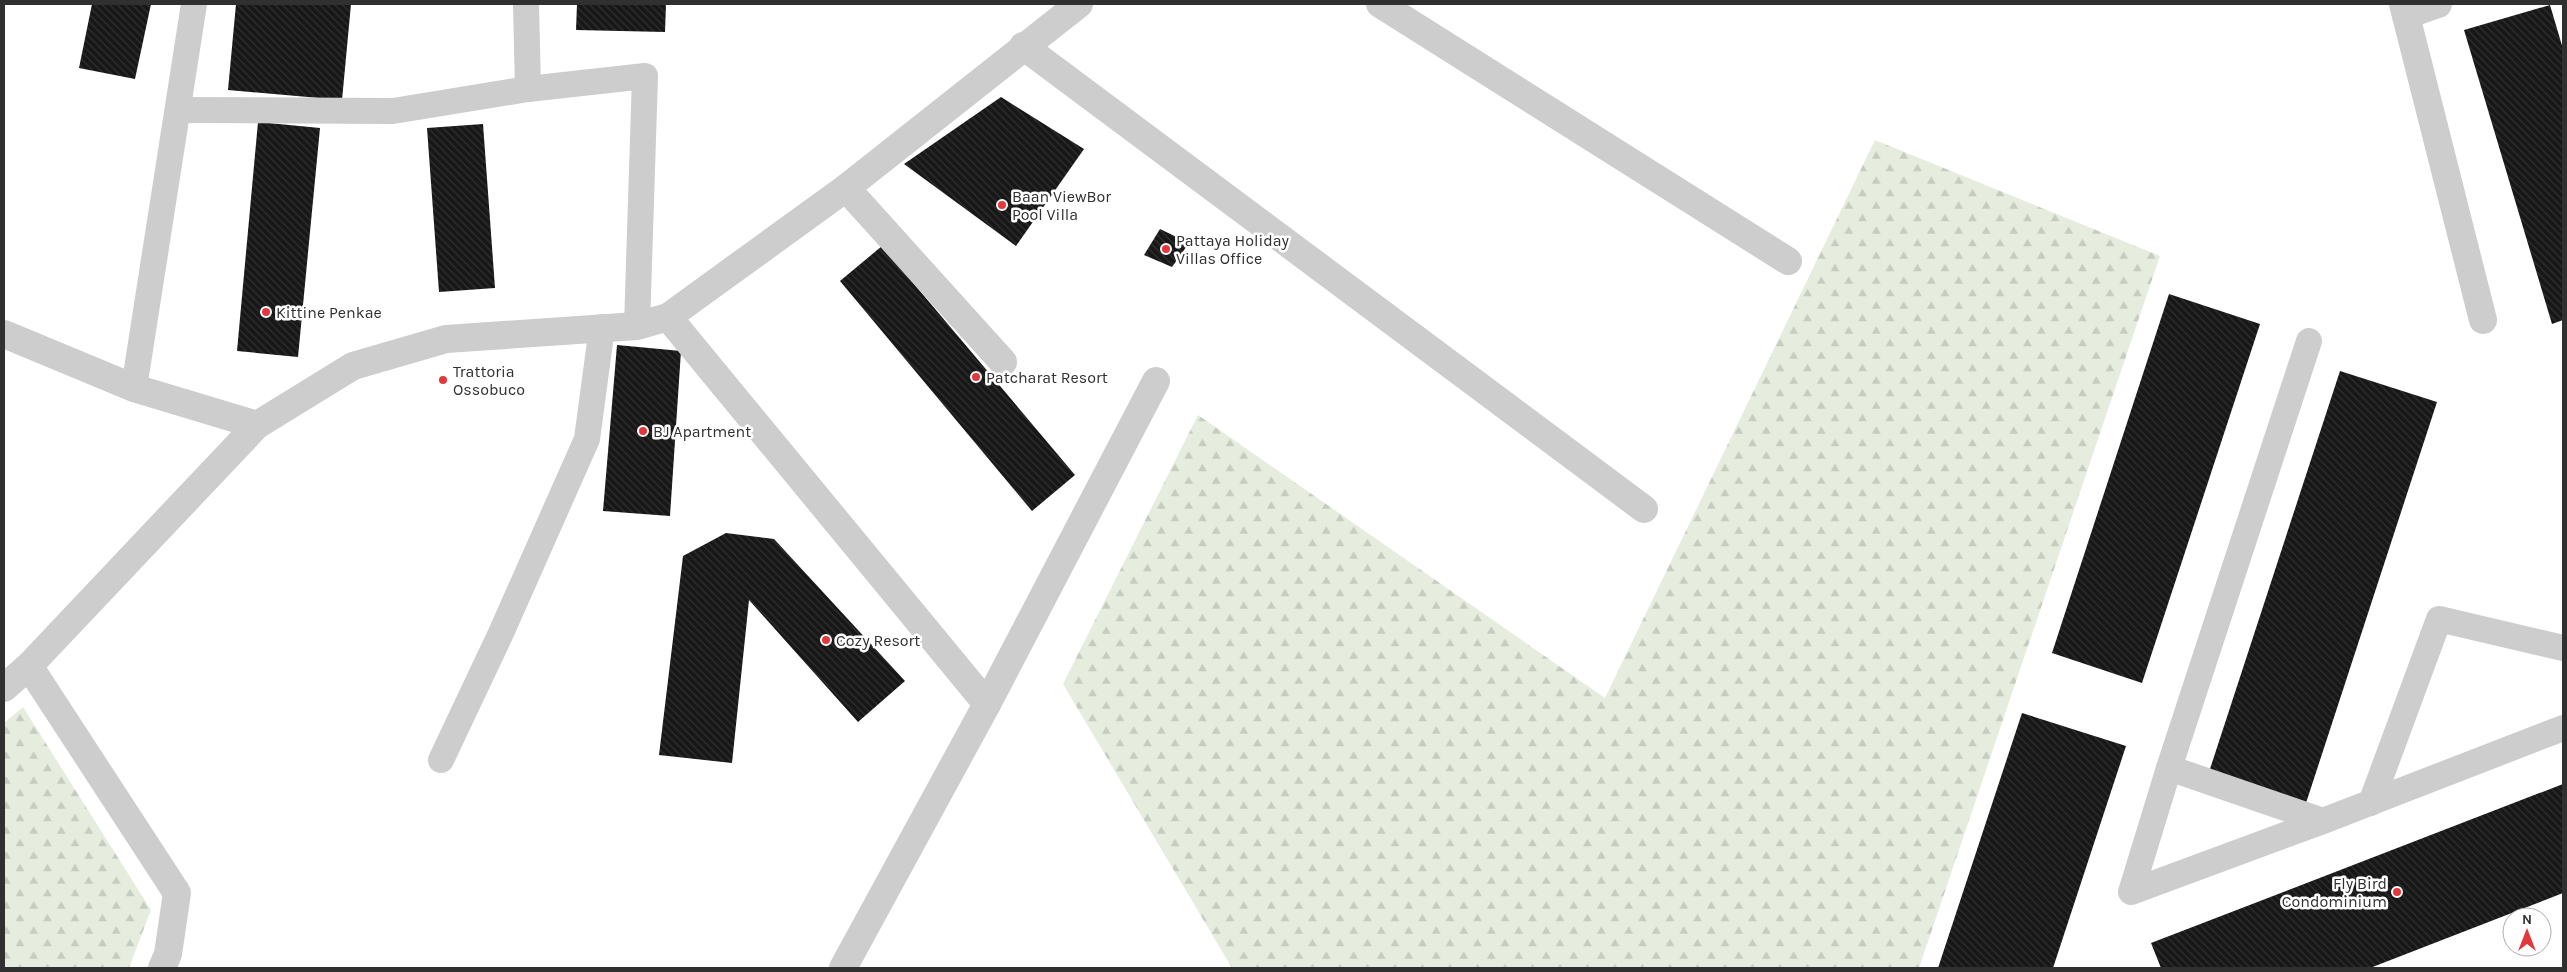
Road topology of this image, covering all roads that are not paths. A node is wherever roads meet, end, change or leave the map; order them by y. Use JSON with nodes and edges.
{"nodes":[{"id":1,"x":194,"y":4,"type":"edge"},
{"id":2,"x":526,"y":4,"type":"edge"},
{"id":3,"x":1079,"y":4,"type":"edge"},
{"id":4,"x":1380,"y":4,"type":"edge"},
{"id":5,"x":2438,"y":4,"type":"edge"},
{"id":6,"x":2405,"y":10,"type":"edge"},
{"id":7,"x":1023,"y":46,"type":"junction"},
{"id":8,"x":528,"y":89,"type":"junction"},
{"id":9,"x":178,"y":110,"type":"junction"},
{"id":10,"x":846,"y":188,"type":"junction"},
{"id":11,"x":1788,"y":261,"type":"dead end"},
{"id":12,"x":668,"y":317,"type":"junction"},
{"id":13,"x":2483,"y":320,"type":"dead end"},
{"id":14,"x":636,"y":326,"type":"junction"},
{"id":15,"x":602,"y":327,"type":"junction"},
{"id":16,"x":4,"y":334,"type":"edge"},
{"id":17,"x":2309,"y":341,"type":"dead end"},
{"id":18,"x":1003,"y":362,"type":"dead end"},
{"id":19,"x":1156,"y":381,"type":"dead end"},
{"id":20,"x":134,"y":388,"type":"junction"},
{"id":21,"x":257,"y":425,"type":"junction"},
{"id":22,"x":1644,"y":509,"type":"dead end"},
{"id":23,"x":2563,"y":648,"type":"edge"},
{"id":24,"x":29,"y":666,"type":"junction"},
{"id":25,"x":4,"y":688,"type":"edge"},
{"id":26,"x":987,"y":704,"type":"junction"},
{"id":27,"x":2563,"y":728,"type":"edge"},
{"id":28,"x":441,"y":760,"type":"dead end"},
{"id":29,"x":2169,"y":768,"type":"junction"},
{"id":30,"x":2371,"y":803,"type":"junction"},
{"id":31,"x":2323,"y":821,"type":"junction"},
{"id":32,"x":162,"y":968,"type":"edge"},
{"id":33,"x":844,"y":968,"type":"edge"}],
"edges":[{"from":1,"to":9,"type":"lane"},
{"from":2,"to":8,"type":"lane"},
{"from":3,"to":7,"type":"street"},
{"from":4,"to":11,"type":"street"},
{"from":5,"to":6,"type":"street"},
{"from":6,"to":13,"type":"street"},
{"from":7,"to":10,"type":"street"},
{"from":7,"to":22,"type":"street"},
{"from":8,"to":9,"type":"lane"},
{"from":8,"to":14,"type":"lane"},
{"from":9,"to":20,"type":"lane"},
{"from":10,"to":12,"type":"street"},
{"from":10,"to":18,"type":"street"},
{"from":12,"to":14,"type":"street"},
{"from":12,"to":26,"type":"street"},
{"from":14,"to":15,"type":"street"},
{"from":15,"to":21,"type":"street"},
{"from":15,"to":28,"type":"lane"},
{"from":16,"to":20,"type":"street"},
{"from":17,"to":29,"type":"lane"},
{"from":19,"to":26,"type":"street"},
{"from":20,"to":21,"type":"street"},
{"from":21,"to":24,"type":"street"},
{"from":23,"to":30,"type":"lane"},
{"from":24,"to":25,"type":"street"},
{"from":24,"to":32,"type":"street"},
{"from":26,"to":33,"type":"street"},
{"from":27,"to":30,"type":"lane"},
{"from":29,"to":31,"type":"lane"},
{"from":29,"to":31,"type":"lane"},
{"from":30,"to":31,"type":"lane"}]}
